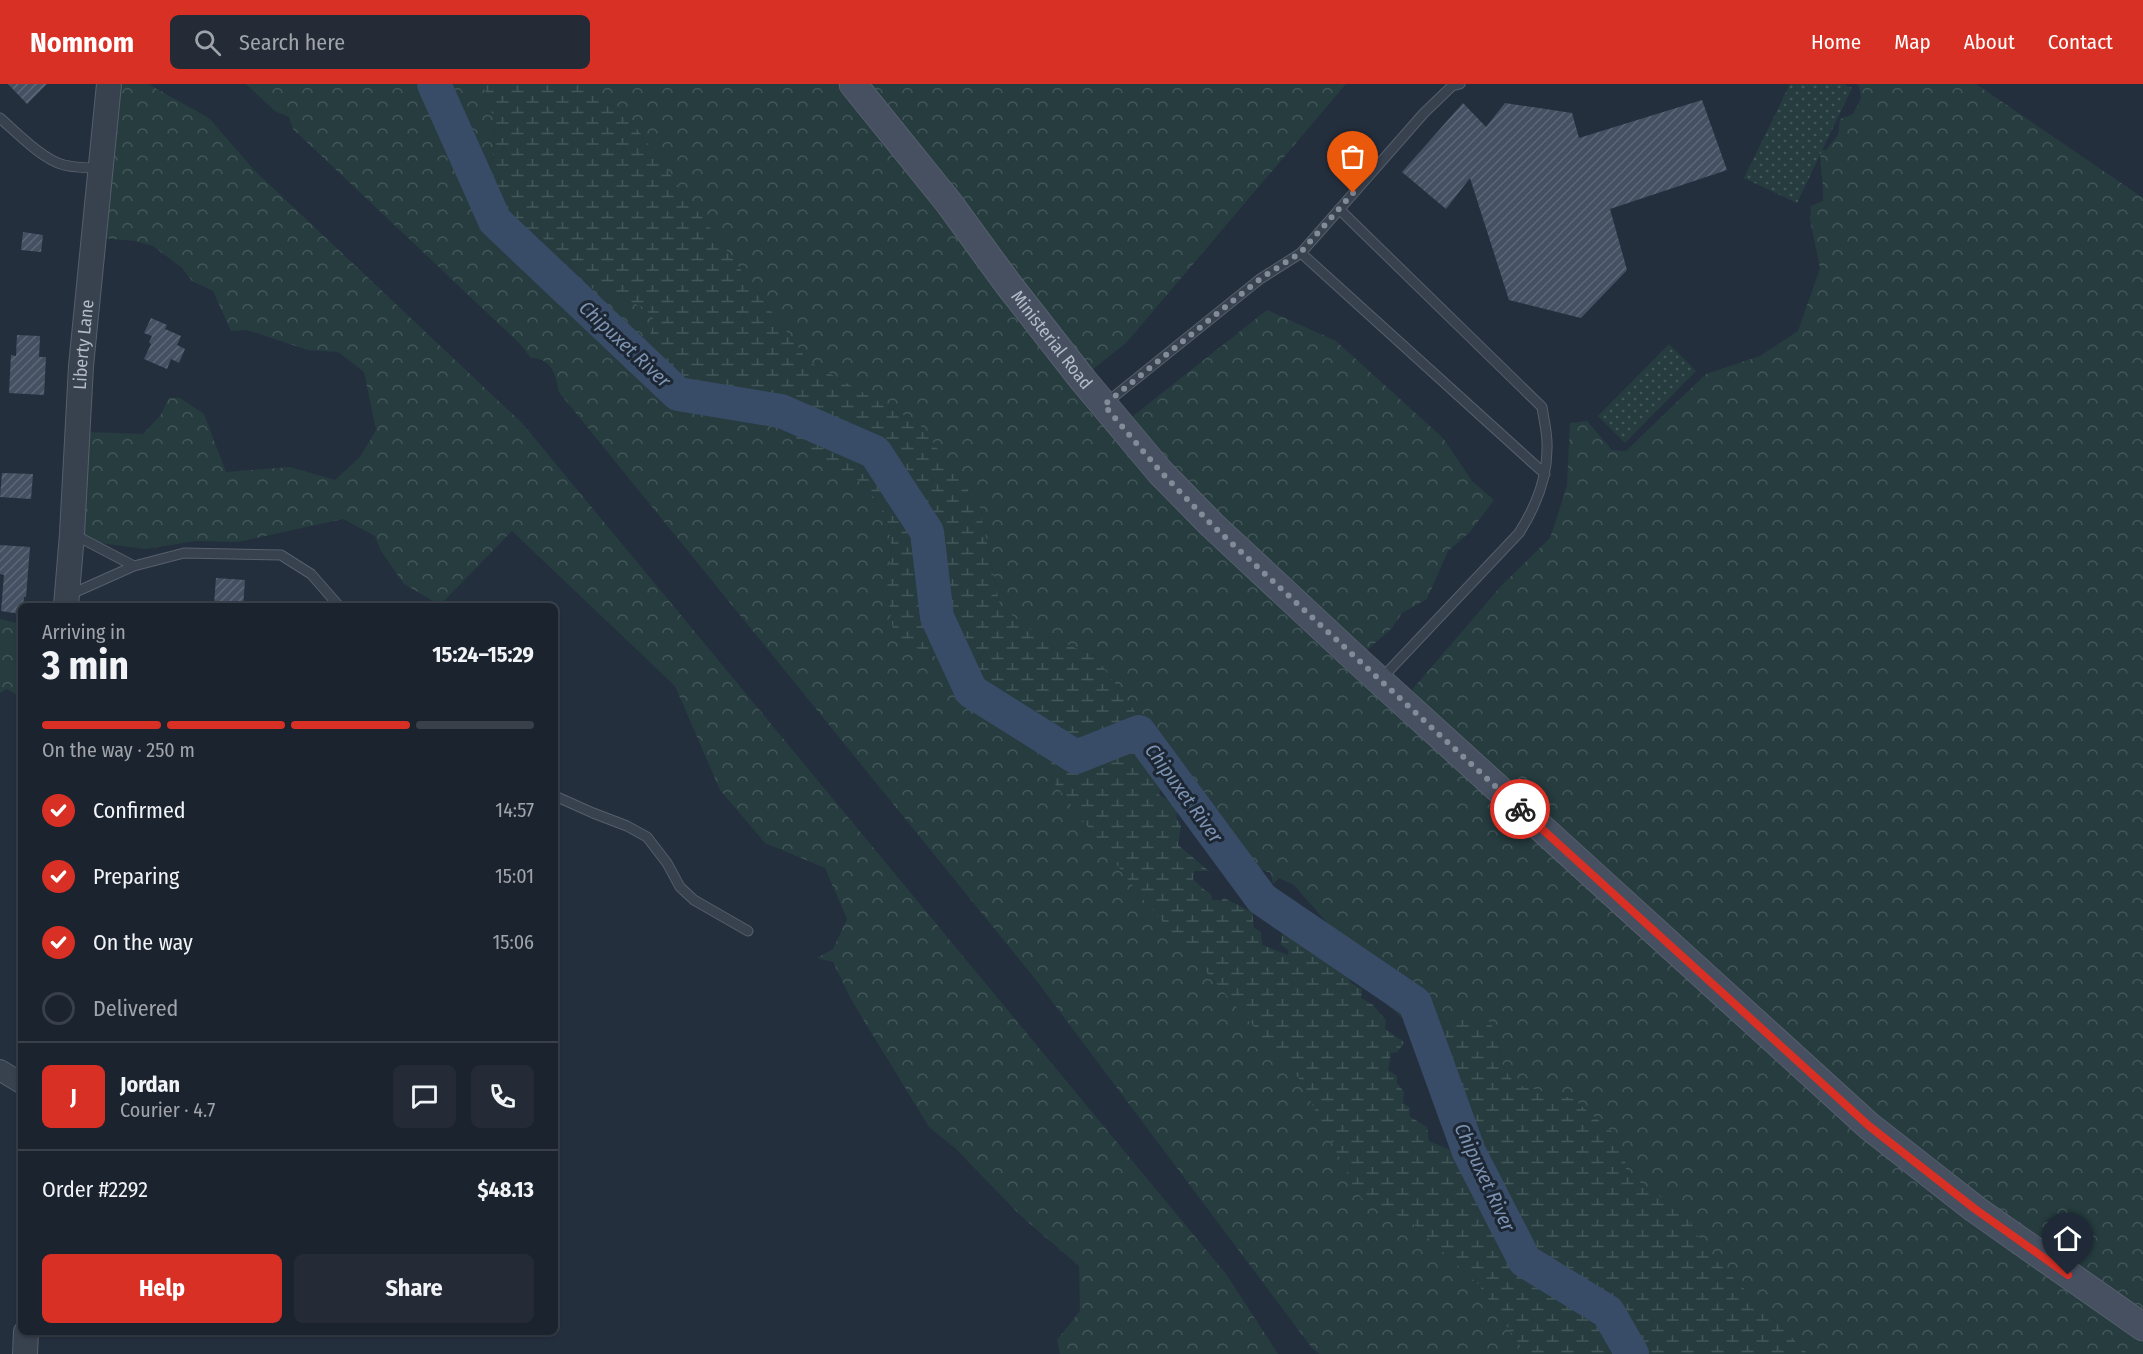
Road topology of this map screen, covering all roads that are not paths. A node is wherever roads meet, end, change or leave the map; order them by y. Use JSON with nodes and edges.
{"nodes":[{"id":1,"x":109,"y":84,"type":"edge"},
{"id":2,"x":853,"y":84,"type":"edge"},
{"id":3,"x":1460,"y":84,"type":"edge"},
{"id":4,"x":0,"y":118,"type":"edge"},
{"id":5,"x":101,"y":168,"type":"junction"},
{"id":6,"x":1339,"y":209,"type":"junction"},
{"id":7,"x":1300,"y":253,"type":"junction"},
{"id":8,"x":1104,"y":405,"type":"junction"},
{"id":9,"x":1545,"y":474,"type":"junction"},
{"id":10,"x":72,"y":534,"type":"junction"},
{"id":11,"x":134,"y":566,"type":"junction"},
{"id":12,"x":66,"y":601,"type":"edge"},
{"id":13,"x":336,"y":603,"type":"edge"},
{"id":14,"x":1380,"y":681,"type":"junction"},
{"id":15,"x":558,"y":797,"type":"edge"},
{"id":16,"x":748,"y":932,"type":"dead end"},
{"id":17,"x":0,"y":1070,"type":"edge"},
{"id":18,"x":18,"y":1081,"type":"edge"},
{"id":19,"x":2143,"y":1328,"type":"edge"},
{"id":20,"x":26,"y":1335,"type":"edge"},
{"id":21,"x":25,"y":1354,"type":"edge"}],
"edges":[{"from":1,"to":5,"type":"street","name":"Liberty Lane"},
{"from":2,"to":8,"type":"main road","name":"Ministerial Road"},
{"from":3,"to":6,"type":"lane"},
{"from":4,"to":5,"type":"lane"},
{"from":5,"to":10,"type":"street","name":"Liberty Lane"},
{"from":6,"to":7,"type":"lane"},
{"from":6,"to":9,"type":"lane"},
{"from":7,"to":8,"type":"lane"},
{"from":7,"to":9,"type":"lane"},
{"from":8,"to":14,"type":"main road","name":"Ministerial Road"},
{"from":9,"to":14,"type":"lane"},
{"from":10,"to":11,"type":"lane"},
{"from":10,"to":12,"type":"street","name":"Liberty Lane"},
{"from":11,"to":12,"type":"lane"},
{"from":11,"to":13,"type":"lane"},
{"from":14,"to":19,"type":"main road","name":"Ministerial Road"},
{"from":15,"to":16,"type":"lane"},
{"from":17,"to":18,"type":"street"},
{"from":20,"to":21,"type":"street"}]}
